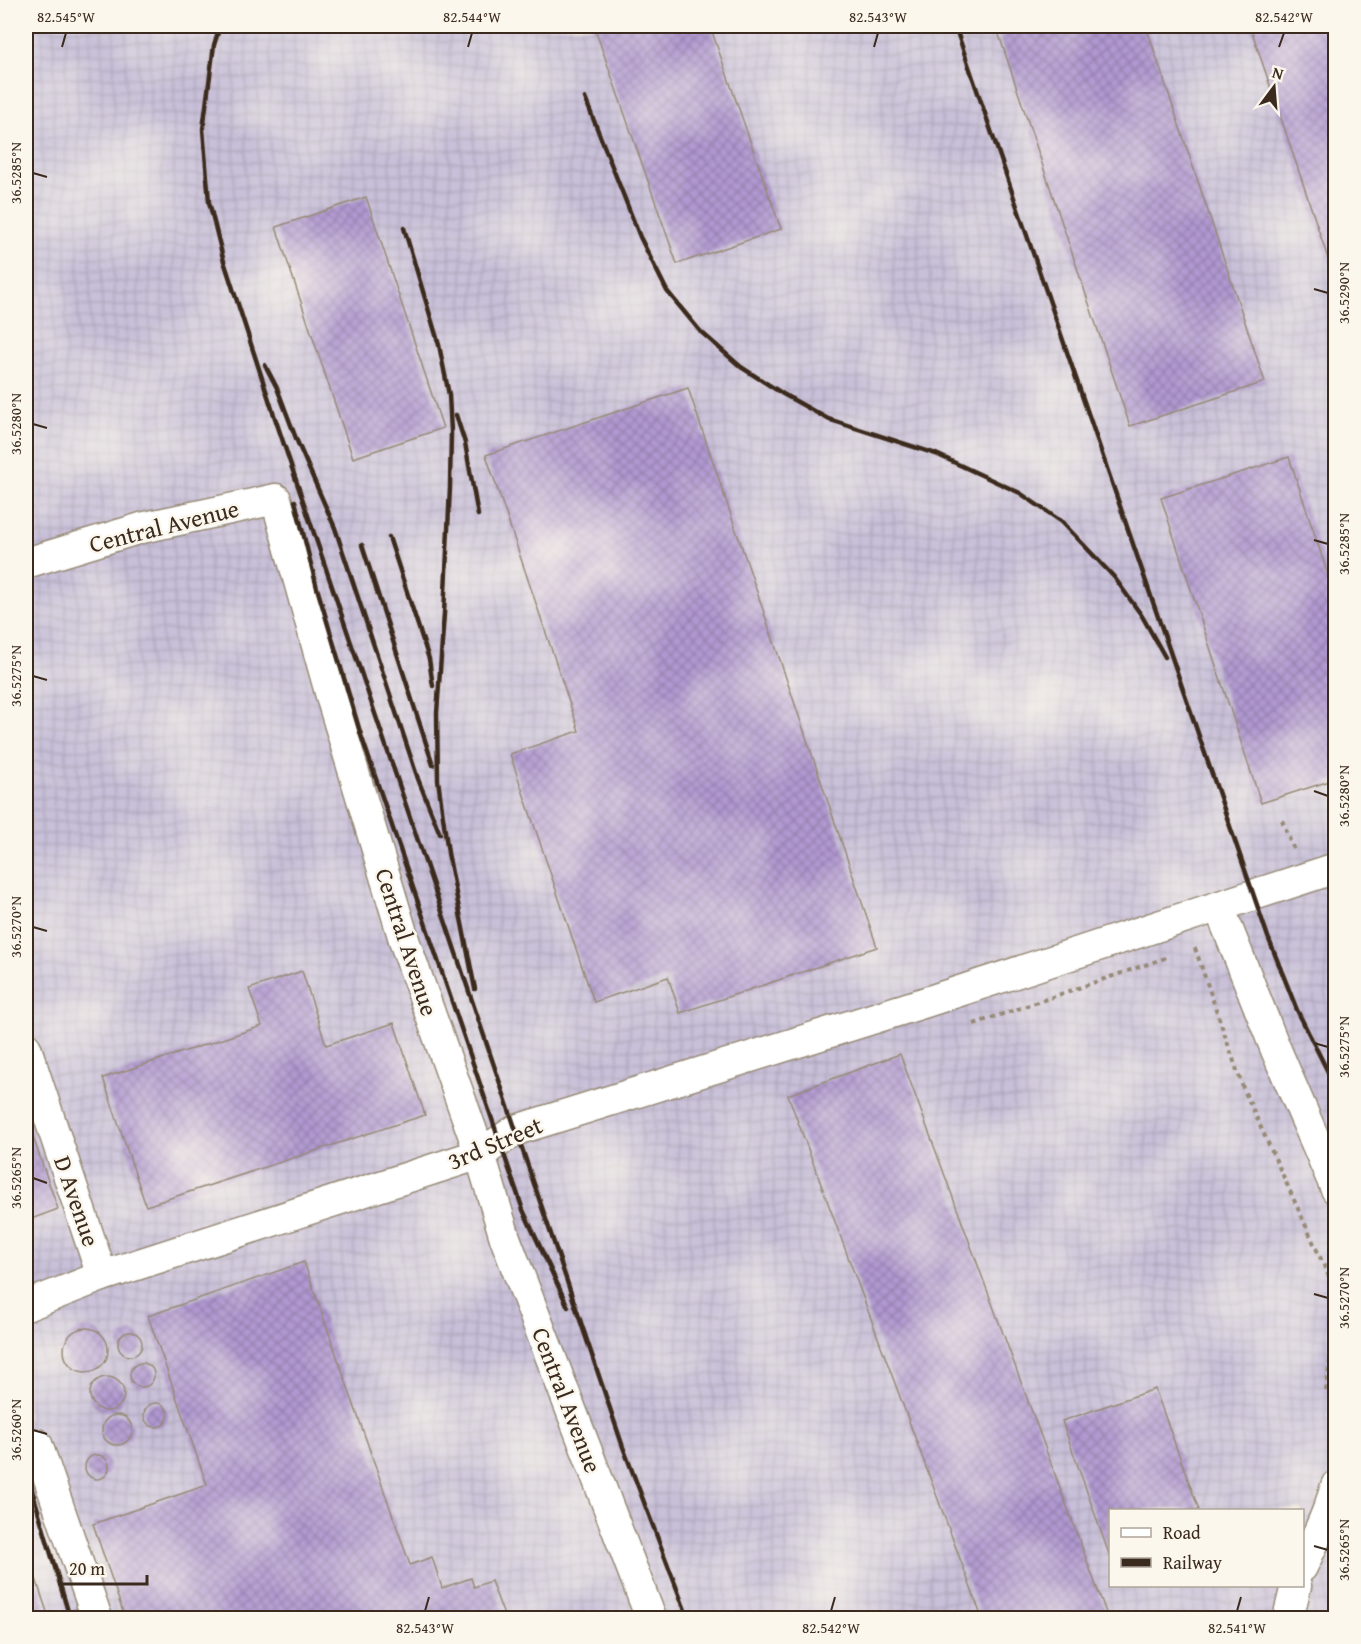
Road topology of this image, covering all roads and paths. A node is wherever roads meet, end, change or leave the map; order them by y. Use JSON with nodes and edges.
{"nodes":[{"id":1,"x":26,"y":563,"type":"edge"},
{"id":2,"x":1335,"y":868,"type":"edge"},
{"id":3,"x":1224,"y":920,"type":"junction"},
{"id":4,"x":1195,"y":948,"type":"junction"},
{"id":5,"x":1185,"y":951,"type":"dead end"},
{"id":6,"x":1174,"y":955,"type":"dead end"},
{"id":7,"x":974,"y":1024,"type":"dead end"},
{"id":8,"x":26,"y":1048,"type":"edge"},
{"id":9,"x":480,"y":1154,"type":"junction"},
{"id":10,"x":1335,"y":1189,"type":"edge"},
{"id":11,"x":102,"y":1276,"type":"junction"},
{"id":12,"x":1335,"y":1292,"type":"edge"},
{"id":13,"x":26,"y":1306,"type":"edge"},
{"id":14,"x":1335,"y":1316,"type":"edge"},
{"id":15,"x":1326,"y":1391,"type":"dead end"},
{"id":16,"x":26,"y":1447,"type":"edge"},
{"id":17,"x":1335,"y":1486,"type":"edge"},
{"id":18,"x":1304,"y":1563,"type":"edge"},
{"id":19,"x":1296,"y":1587,"type":"edge"},
{"id":20,"x":97,"y":1618,"type":"edge"},
{"id":21,"x":651,"y":1618,"type":"edge"},
{"id":22,"x":1288,"y":1618,"type":"edge"}],
"edges":[{"from":1,"to":9,"type":"street","name":"Central Avenue"},
{"from":2,"to":3,"type":"street","name":"3rd Street"},
{"from":3,"to":4,"type":"path"},
{"from":3,"to":9,"type":"street","name":"3rd Street"},
{"from":3,"to":10,"type":"street"},
{"from":4,"to":5,"type":"path"},
{"from":4,"to":12,"type":"path"},
{"from":6,"to":7,"type":"path"},
{"from":8,"to":11,"type":"street","name":"D Avenue"},
{"from":9,"to":11,"type":"street","name":"3rd Street"},
{"from":9,"to":21,"type":"street","name":"Central Avenue"},
{"from":11,"to":13,"type":"street","name":"D Avenue"},
{"from":14,"to":15,"type":"path"},
{"from":16,"to":20,"type":"street"},
{"from":17,"to":18,"type":"street"},
{"from":19,"to":22,"type":"street"}]}
